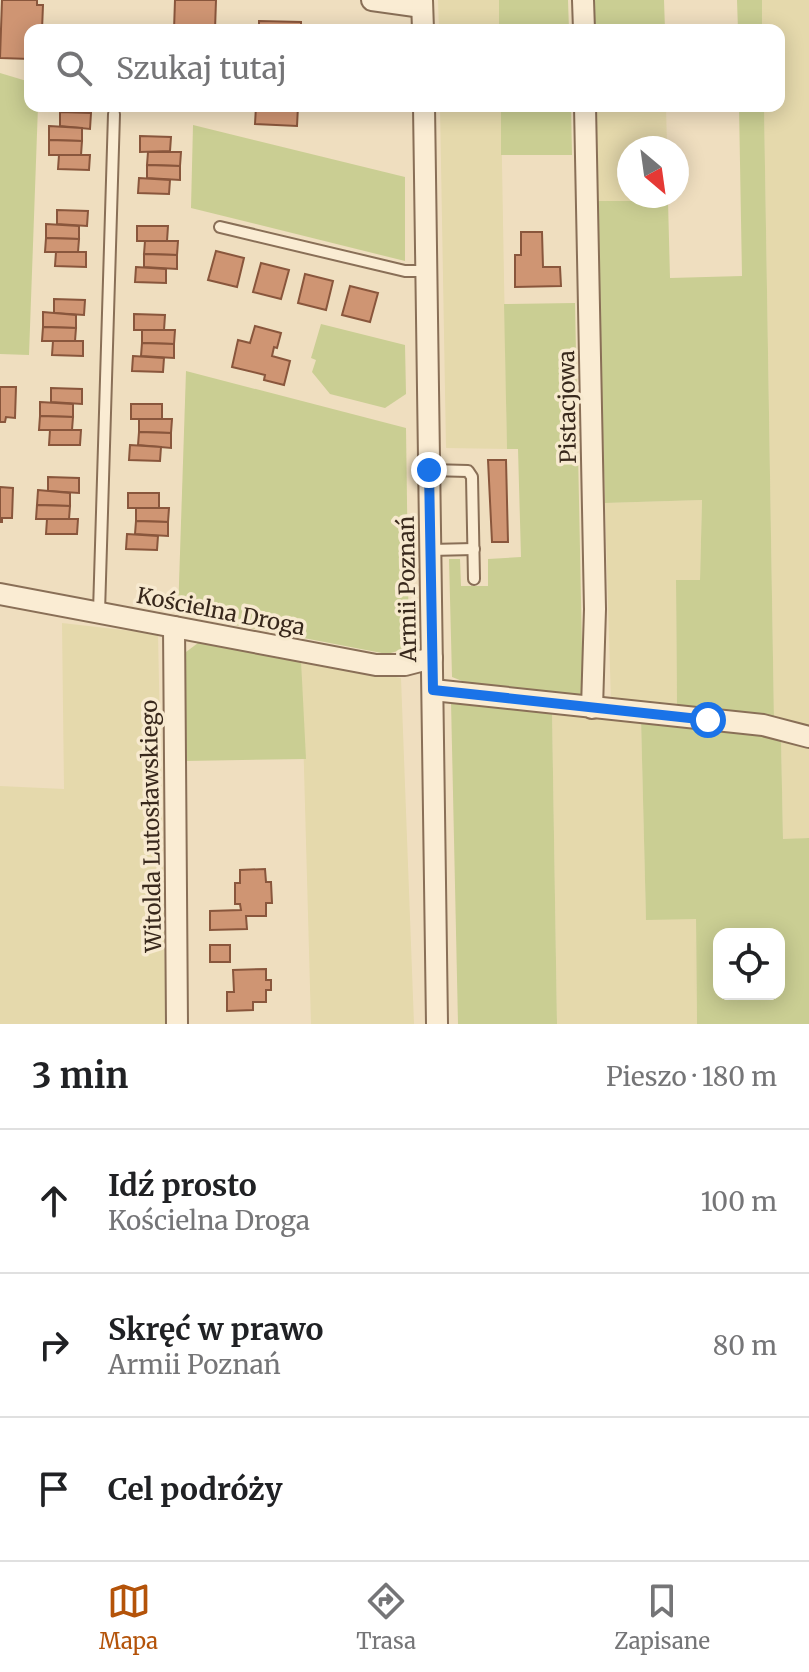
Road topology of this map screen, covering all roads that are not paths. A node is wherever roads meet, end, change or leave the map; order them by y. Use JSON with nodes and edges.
{"nodes":[{"id":1,"x":372,"y":0,"type":"edge"},
{"id":2,"x":583,"y":0,"type":"edge"},
{"id":3,"x":422,"y":4,"type":"edge"},
{"id":4,"x":423,"y":24,"type":"edge"},
{"id":5,"x":584,"y":24,"type":"edge"},
{"id":6,"x":424,"y":112,"type":"edge"},
{"id":7,"x":585,"y":112,"type":"edge"},
{"id":8,"x":114,"y":114,"type":"dead end"},
{"id":9,"x":220,"y":227,"type":"dead end"},
{"id":10,"x":426,"y":271,"type":"junction"},
{"id":11,"x":429,"y":470,"type":"junction"},
{"id":12,"x":474,"y":549,"type":"junction"},
{"id":13,"x":430,"y":550,"type":"junction"},
{"id":14,"x":474,"y":579,"type":"dead end"},
{"id":15,"x":0,"y":594,"type":"edge"},
{"id":16,"x":99,"y":612,"type":"junction"},
{"id":17,"x":174,"y":627,"type":"junction"},
{"id":18,"x":432,"y":658,"type":"junction"},
{"id":19,"x":433,"y":690,"type":"junction"},
{"id":20,"x":592,"y":708,"type":"junction"},
{"id":21,"x":809,"y":737,"type":"edge"},
{"id":22,"x":177,"y":1024,"type":"edge"},
{"id":23,"x":437,"y":1024,"type":"edge"}],
"edges":[{"from":1,"to":3,"type":"street"},
{"from":2,"to":5,"type":"street"},
{"from":3,"to":4,"type":"street"},
{"from":6,"to":10,"type":"street","name":"Armii Poznań"},
{"from":7,"to":20,"type":"street","name":"Pistacjowa"},
{"from":8,"to":16,"type":"lane"},
{"from":9,"to":10,"type":"lane"},
{"from":10,"to":11,"type":"street","name":"Armii Poznań"},
{"from":11,"to":12,"type":"lane"},
{"from":11,"to":13,"type":"street","name":"Armii Poznań"},
{"from":12,"to":13,"type":"lane"},
{"from":12,"to":14,"type":"lane"},
{"from":13,"to":18,"type":"street","name":"Armii Poznań"},
{"from":15,"to":16,"type":"street","name":"Kościelna Droga"},
{"from":16,"to":17,"type":"street","name":"Kościelna Droga"},
{"from":17,"to":18,"type":"street","name":"Kościelna Droga"},
{"from":17,"to":22,"type":"street","name":"Witolda Lutosławskiego"},
{"from":18,"to":19,"type":"street","name":"Armii Poznań"},
{"from":19,"to":20,"type":"street"},
{"from":19,"to":23,"type":"street","name":"Armii Poznań"},
{"from":20,"to":21,"type":"street"}]}
